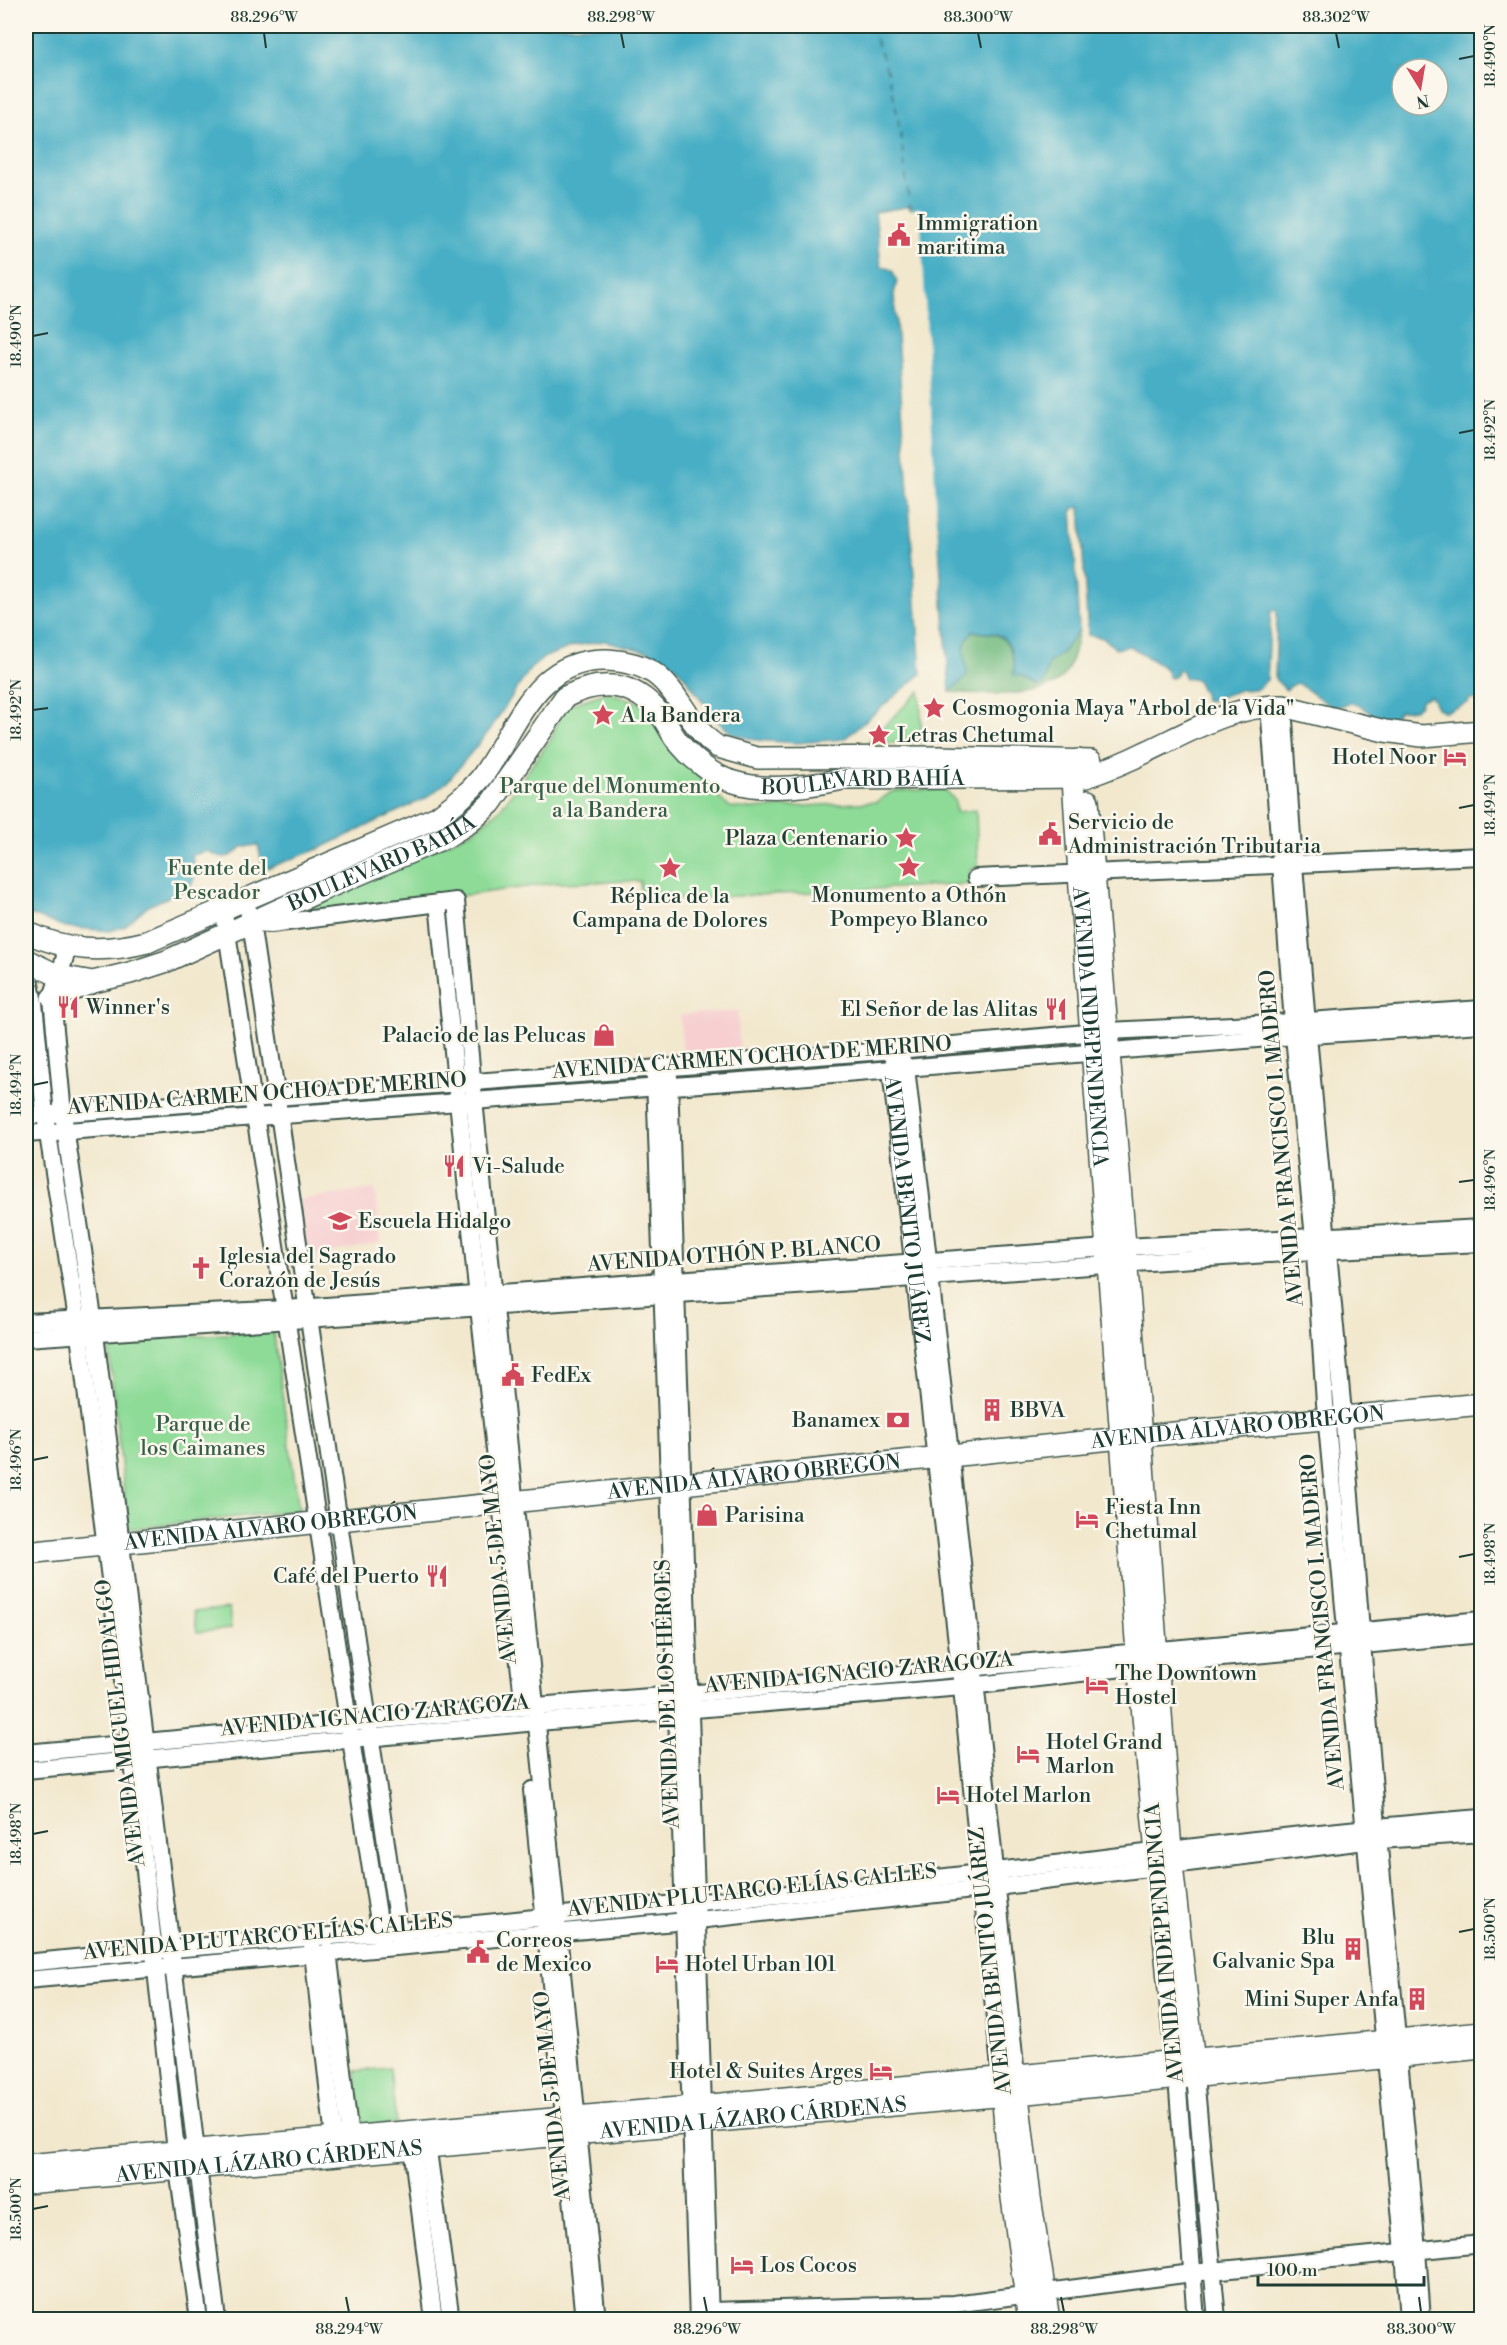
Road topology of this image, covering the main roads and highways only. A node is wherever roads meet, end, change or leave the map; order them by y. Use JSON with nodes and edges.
{"nodes":[{"id":1,"x":1481,"y":735,"type":"edge"},
{"id":2,"x":939,"y":767,"type":"junction"},
{"id":3,"x":1079,"y":772,"type":"junction"},
{"id":4,"x":437,"y":818,"type":"junction"},
{"id":5,"x":446,"y":837,"type":"junction"},
{"id":6,"x":29,"y":940,"type":"edge"},
{"id":7,"x":26,"y":962,"type":"edge"},
{"id":8,"x":93,"y":982,"type":"junction"},
{"id":9,"x":37,"y":1002,"type":"edge"},
{"id":10,"x":1482,"y":1404,"type":"edge"},
{"id":11,"x":1131,"y":1438,"type":"junction"},
{"id":12,"x":26,"y":1553,"type":"edge"},
{"id":13,"x":1482,"y":2032,"type":"edge"},
{"id":14,"x":1482,"y":2048,"type":"edge"},
{"id":15,"x":1392,"y":2049,"type":"junction"},
{"id":16,"x":1186,"y":2069,"type":"junction"},
{"id":17,"x":1009,"y":2086,"type":"junction"},
{"id":18,"x":187,"y":2160,"type":"junction"},
{"id":19,"x":26,"y":2165,"type":"edge"},
{"id":20,"x":26,"y":2183,"type":"edge"},
{"id":21,"x":1036,"y":2293,"type":"junction"},
{"id":22,"x":1029,"y":2319,"type":"edge"},
{"id":23,"x":1049,"y":2319,"type":"edge"}],
"edges":[{"from":1,"to":3,"type":"main road","name":"BOULEVARD BAHÍA"},
{"from":2,"to":3,"type":"main road","name":"BOULEVARD BAHÍA"},
{"from":2,"to":4,"type":"main road","name":"BOULEVARD BAHÍA"},
{"from":2,"to":5,"type":"main road","name":"BOULEVARD BAHÍA"},
{"from":3,"to":11,"type":"main road","name":"AVENIDA INDEPENDENCIA"},
{"from":4,"to":5,"type":"main road"},
{"from":4,"to":6,"type":"main road","name":"BOULEVARD BAHÍA"},
{"from":5,"to":8,"type":"main road","name":"BOULEVARD BAHÍA"},
{"from":7,"to":8,"type":"main road","name":"BOULEVARD BAHÍA"},
{"from":8,"to":9,"type":"main road"},
{"from":10,"to":11,"type":"main road","name":"AVENIDA ÁLVARO OBREGÓN"},
{"from":11,"to":12,"type":"main road","name":"AVENIDA ÁLVARO OBREGÓN"},
{"from":11,"to":16,"type":"main road","name":"AVENIDA INDEPENDENCIA"},
{"from":13,"to":15,"type":"main road","name":"AVENIDA LÁZARO CÁRDENAS"},
{"from":14,"to":15,"type":"main road","name":"AVENIDA LÁZARO CÁRDENAS"},
{"from":15,"to":16,"type":"main road","name":"AVENIDA LÁZARO CÁRDENAS"},
{"from":16,"to":17,"type":"main road","name":"AVENIDA LÁZARO CÁRDENAS"},
{"from":17,"to":18,"type":"main road","name":"AVENIDA LÁZARO CÁRDENAS"},
{"from":17,"to":21,"type":"main road","name":"AVENIDA BENITO JUÁREZ"},
{"from":18,"to":19,"type":"main road","name":"AVENIDA LÁZARO CÁRDENAS"},
{"from":18,"to":20,"type":"main road","name":"AVENIDA LÁZARO CÁRDENAS"},
{"from":21,"to":22,"type":"main road","name":"AVENIDA BENITO JUÁREZ"},
{"from":21,"to":23,"type":"main road","name":"AVENIDA BENITO JUÁREZ"}]}
